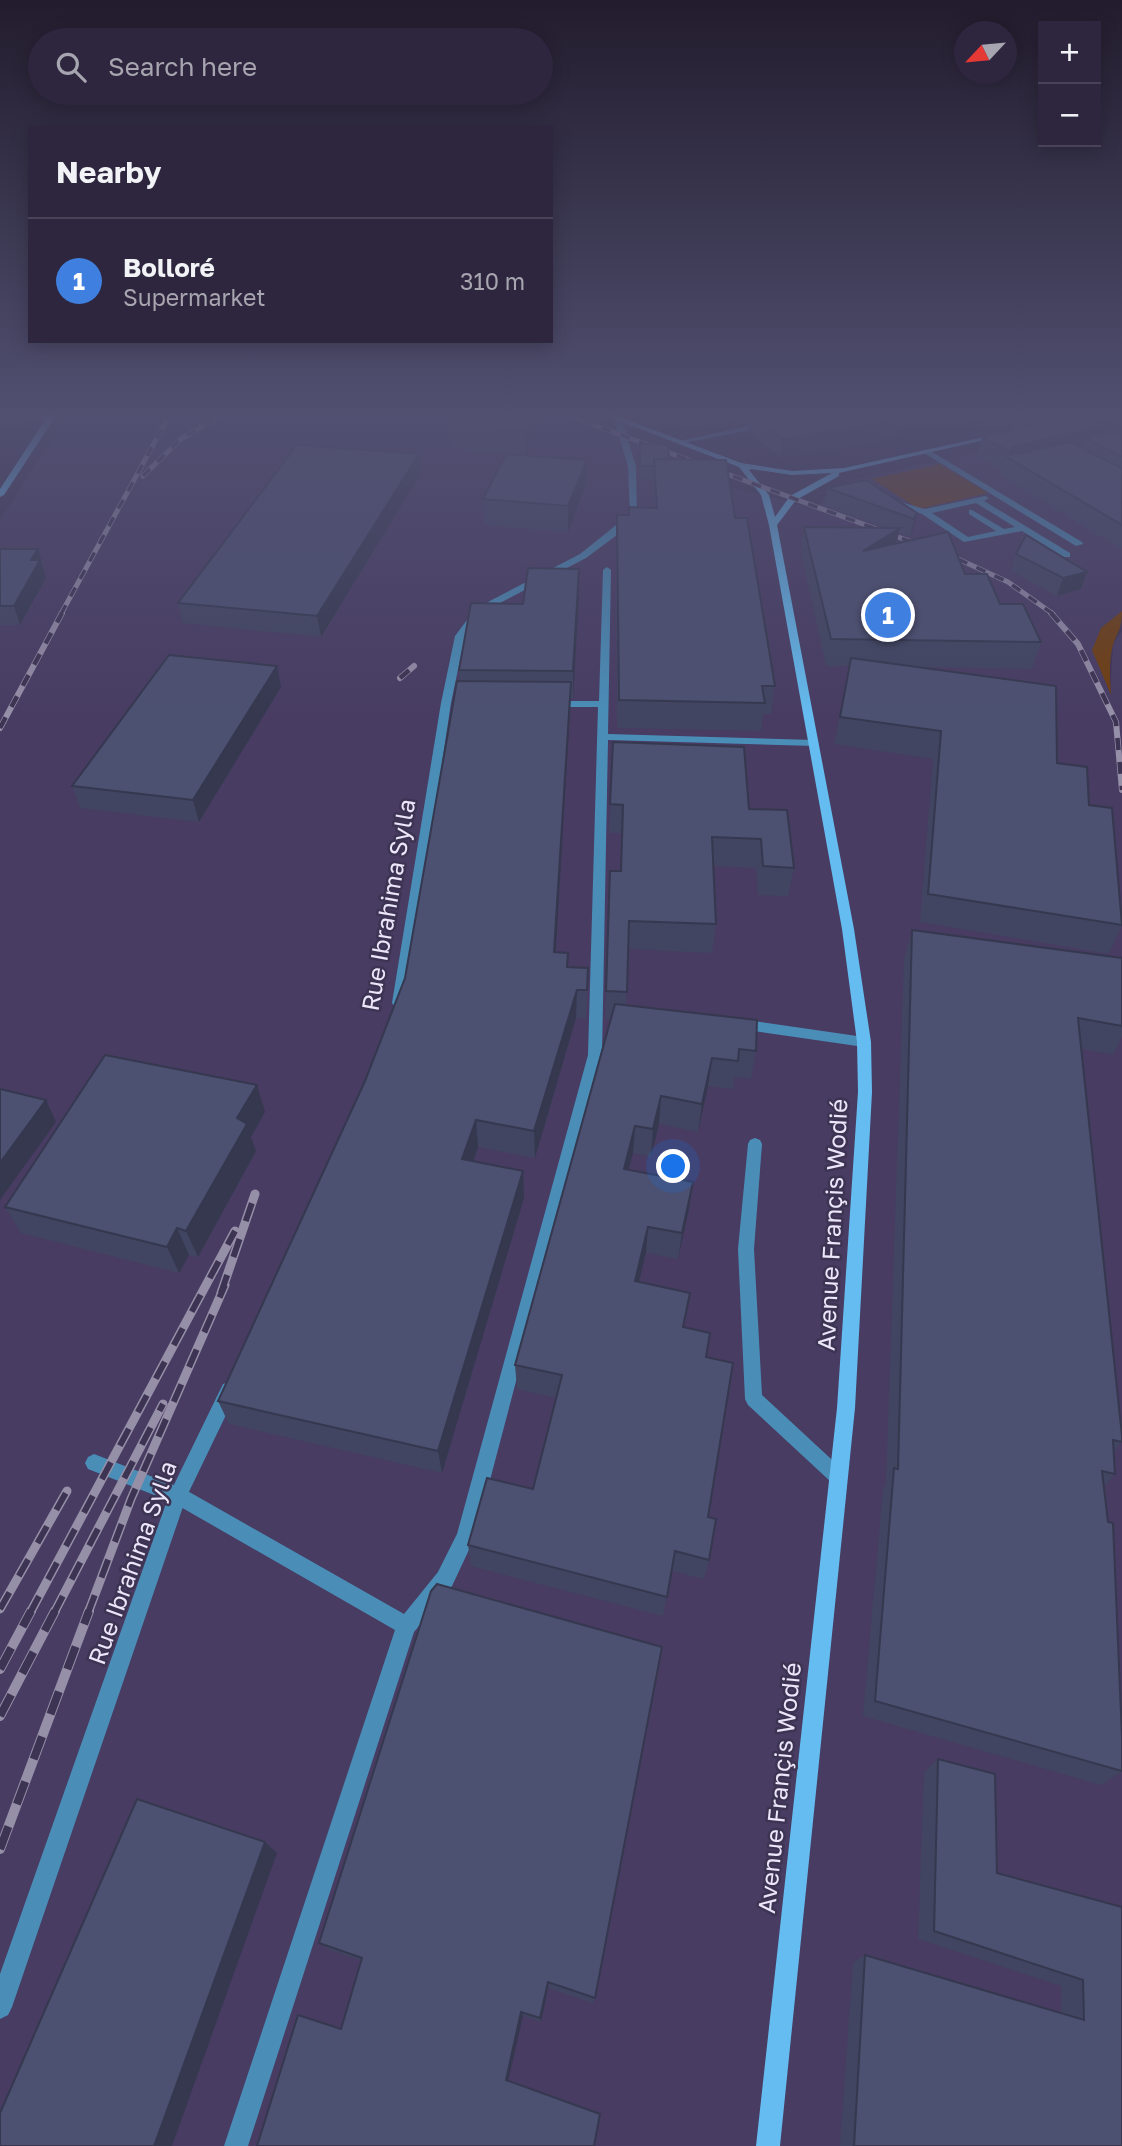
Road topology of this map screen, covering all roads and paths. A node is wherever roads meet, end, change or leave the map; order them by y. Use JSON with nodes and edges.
{"nodes":[{"id":1,"x":634,"y":514,"type":"edge"},
{"id":2,"x":770,"y":514,"type":"edge"},
{"id":3,"x":781,"y":514,"type":"edge"},
{"id":4,"x":928,"y":514,"type":"edge"},
{"id":5,"x":975,"y":514,"type":"edge"},
{"id":6,"x":1001,"y":514,"type":"edge"},
{"id":7,"x":1028,"y":514,"type":"edge"},
{"id":8,"x":773,"y":525,"type":"junction"},
{"id":9,"x":1023,"y":528,"type":"junction"},
{"id":10,"x":1004,"y":533,"type":"junction"},
{"id":11,"x":1079,"y":544,"type":"dead end"},
{"id":12,"x":1067,"y":555,"type":"dead end"},
{"id":13,"x":607,"y":570,"type":"dead end"},
{"id":14,"x":538,"y":704,"type":"edge"},
{"id":15,"x":603,"y":704,"type":"junction"},
{"id":16,"x":602,"y":737,"type":"junction"},
{"id":17,"x":814,"y":743,"type":"junction"},
{"id":18,"x":394,"y":1018,"type":"edge"},
{"id":19,"x":720,"y":1022,"type":"edge"},
{"id":20,"x":863,"y":1042,"type":"junction"},
{"id":21,"x":755,"y":1143,"type":"dead end"},
{"id":22,"x":236,"y":1376,"type":"edge"},
{"id":23,"x":94,"y":1463,"type":"dead end"},
{"id":24,"x":837,"y":1476,"type":"junction"},
{"id":25,"x":178,"y":1495,"type":"junction"},
{"id":26,"x":406,"y":1626,"type":"junction"},
{"id":27,"x":0,"y":2007,"type":"edge"},
{"id":28,"x":236,"y":2146,"type":"edge"},
{"id":29,"x":768,"y":2146,"type":"edge"}],
"edges":[{"from":1,"to":18,"type":"street","name":"Rue Ibrahima Sylla"},
{"from":2,"to":8,"type":"main road","name":"Avenue Françis Wodié"},
{"from":3,"to":8,"type":"main road"},
{"from":4,"to":10,"type":"street"},
{"from":5,"to":10,"type":"street"},
{"from":6,"to":9,"type":"street"},
{"from":7,"to":11,"type":"street"},
{"from":8,"to":17,"type":"main road","name":"Avenue Françis Wodié"},
{"from":9,"to":10,"type":"street"},
{"from":9,"to":12,"type":"street"},
{"from":13,"to":15,"type":"street"},
{"from":14,"to":15,"type":"street"},
{"from":15,"to":16,"type":"street"},
{"from":16,"to":17,"type":"street"},
{"from":16,"to":26,"type":"street"},
{"from":17,"to":20,"type":"main road","name":"Avenue Françis Wodié"},
{"from":19,"to":20,"type":"street"},
{"from":20,"to":24,"type":"main road","name":"Avenue Françis Wodié"},
{"from":21,"to":24,"type":"street"},
{"from":22,"to":25,"type":"street","name":"Rue Ibrahima Sylla"},
{"from":23,"to":25,"type":"street"},
{"from":24,"to":29,"type":"main road","name":"Avenue Françis Wodié"},
{"from":25,"to":26,"type":"street"},
{"from":25,"to":27,"type":"street","name":"Rue Ibrahima Sylla"},
{"from":26,"to":28,"type":"street"}]}
